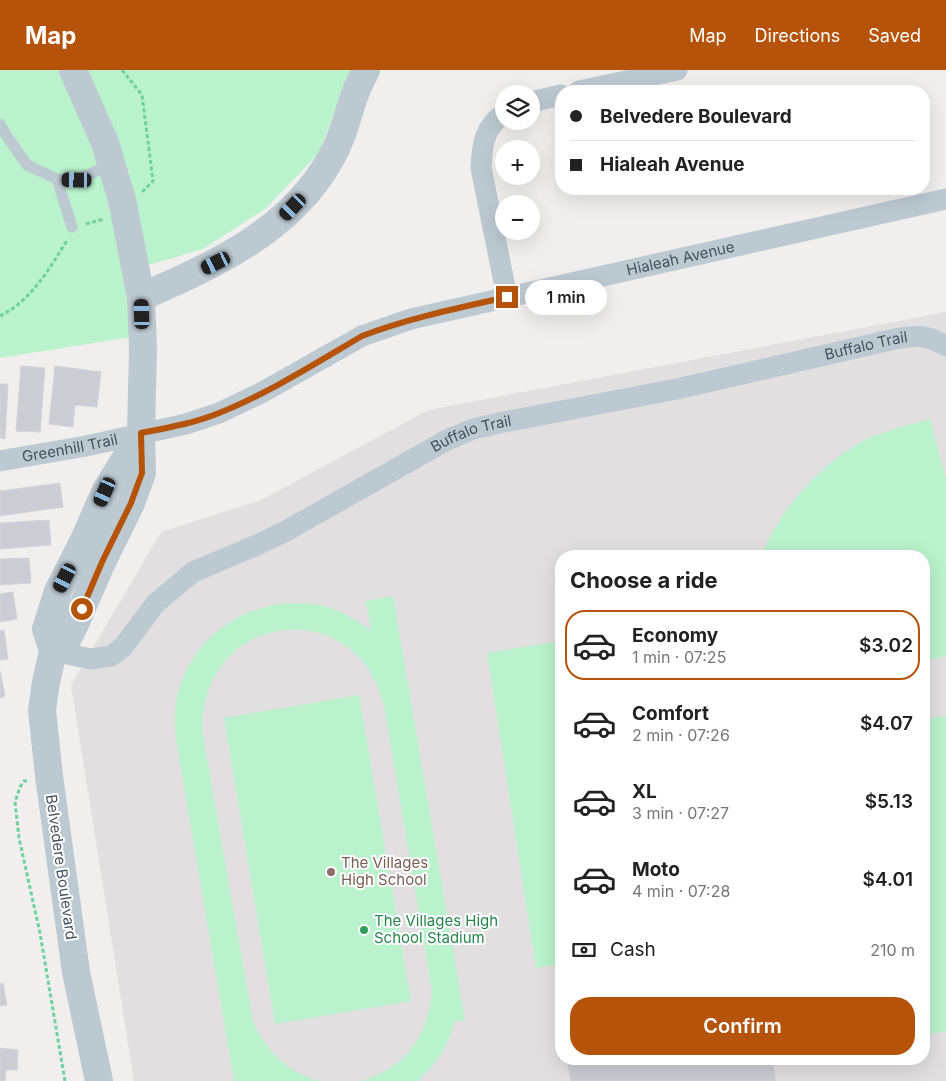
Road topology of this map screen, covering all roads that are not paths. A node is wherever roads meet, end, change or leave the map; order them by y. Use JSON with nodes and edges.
{"nodes":[{"id":1,"x":73,"y":70,"type":"edge"},
{"id":2,"x":366,"y":70,"type":"edge"},
{"id":3,"x":677,"y":70,"type":"edge"},
{"id":4,"x":607,"y":85,"type":"edge"},
{"id":5,"x":555,"y":96,"type":"edge"},
{"id":6,"x":540,"y":100,"type":"edge"},
{"id":7,"x":495,"y":120,"type":"edge"},
{"id":8,"x":0,"y":124,"type":"edge"},
{"id":9,"x":3,"y":135,"type":"edge"},
{"id":10,"x":111,"y":164,"type":"junction"},
{"id":11,"x":57,"y":180,"type":"junction"},
{"id":12,"x":946,"y":199,"type":"edge"},
{"id":13,"x":72,"y":227,"type":"road end"},
{"id":14,"x":142,"y":296,"type":"junction"},
{"id":15,"x":507,"y":297,"type":"junction"},
{"id":16,"x":946,"y":346,"type":"edge"},
{"id":17,"x":141,"y":433,"type":"junction"},
{"id":18,"x":0,"y":461,"type":"edge"},
{"id":19,"x":53,"y":651,"type":"junction"},
{"id":20,"x":99,"y":1081,"type":"edge"}],
"edges":[{"from":1,"to":10,"type":"street"},
{"from":2,"to":14,"type":"street"},
{"from":3,"to":4,"type":"street"},
{"from":5,"to":6,"type":"street"},
{"from":7,"to":15,"type":"street"},
{"from":8,"to":9,"type":"lane"},
{"from":9,"to":11,"type":"lane"},
{"from":10,"to":11,"type":"lane"},
{"from":10,"to":14,"type":"street"},
{"from":11,"to":13,"type":"lane"},
{"from":12,"to":15,"type":"street","name":"Hialeah Avenue"},
{"from":14,"to":17,"type":"street"},
{"from":15,"to":17,"type":"street","name":"Hialeah Avenue"},
{"from":16,"to":19,"type":"street","name":"Buffalo Trail"},
{"from":17,"to":18,"type":"street","name":"Greenhill Trail"},
{"from":17,"to":19,"type":"street"},
{"from":19,"to":20,"type":"street","name":"Belvedere Boulevard"}]}
